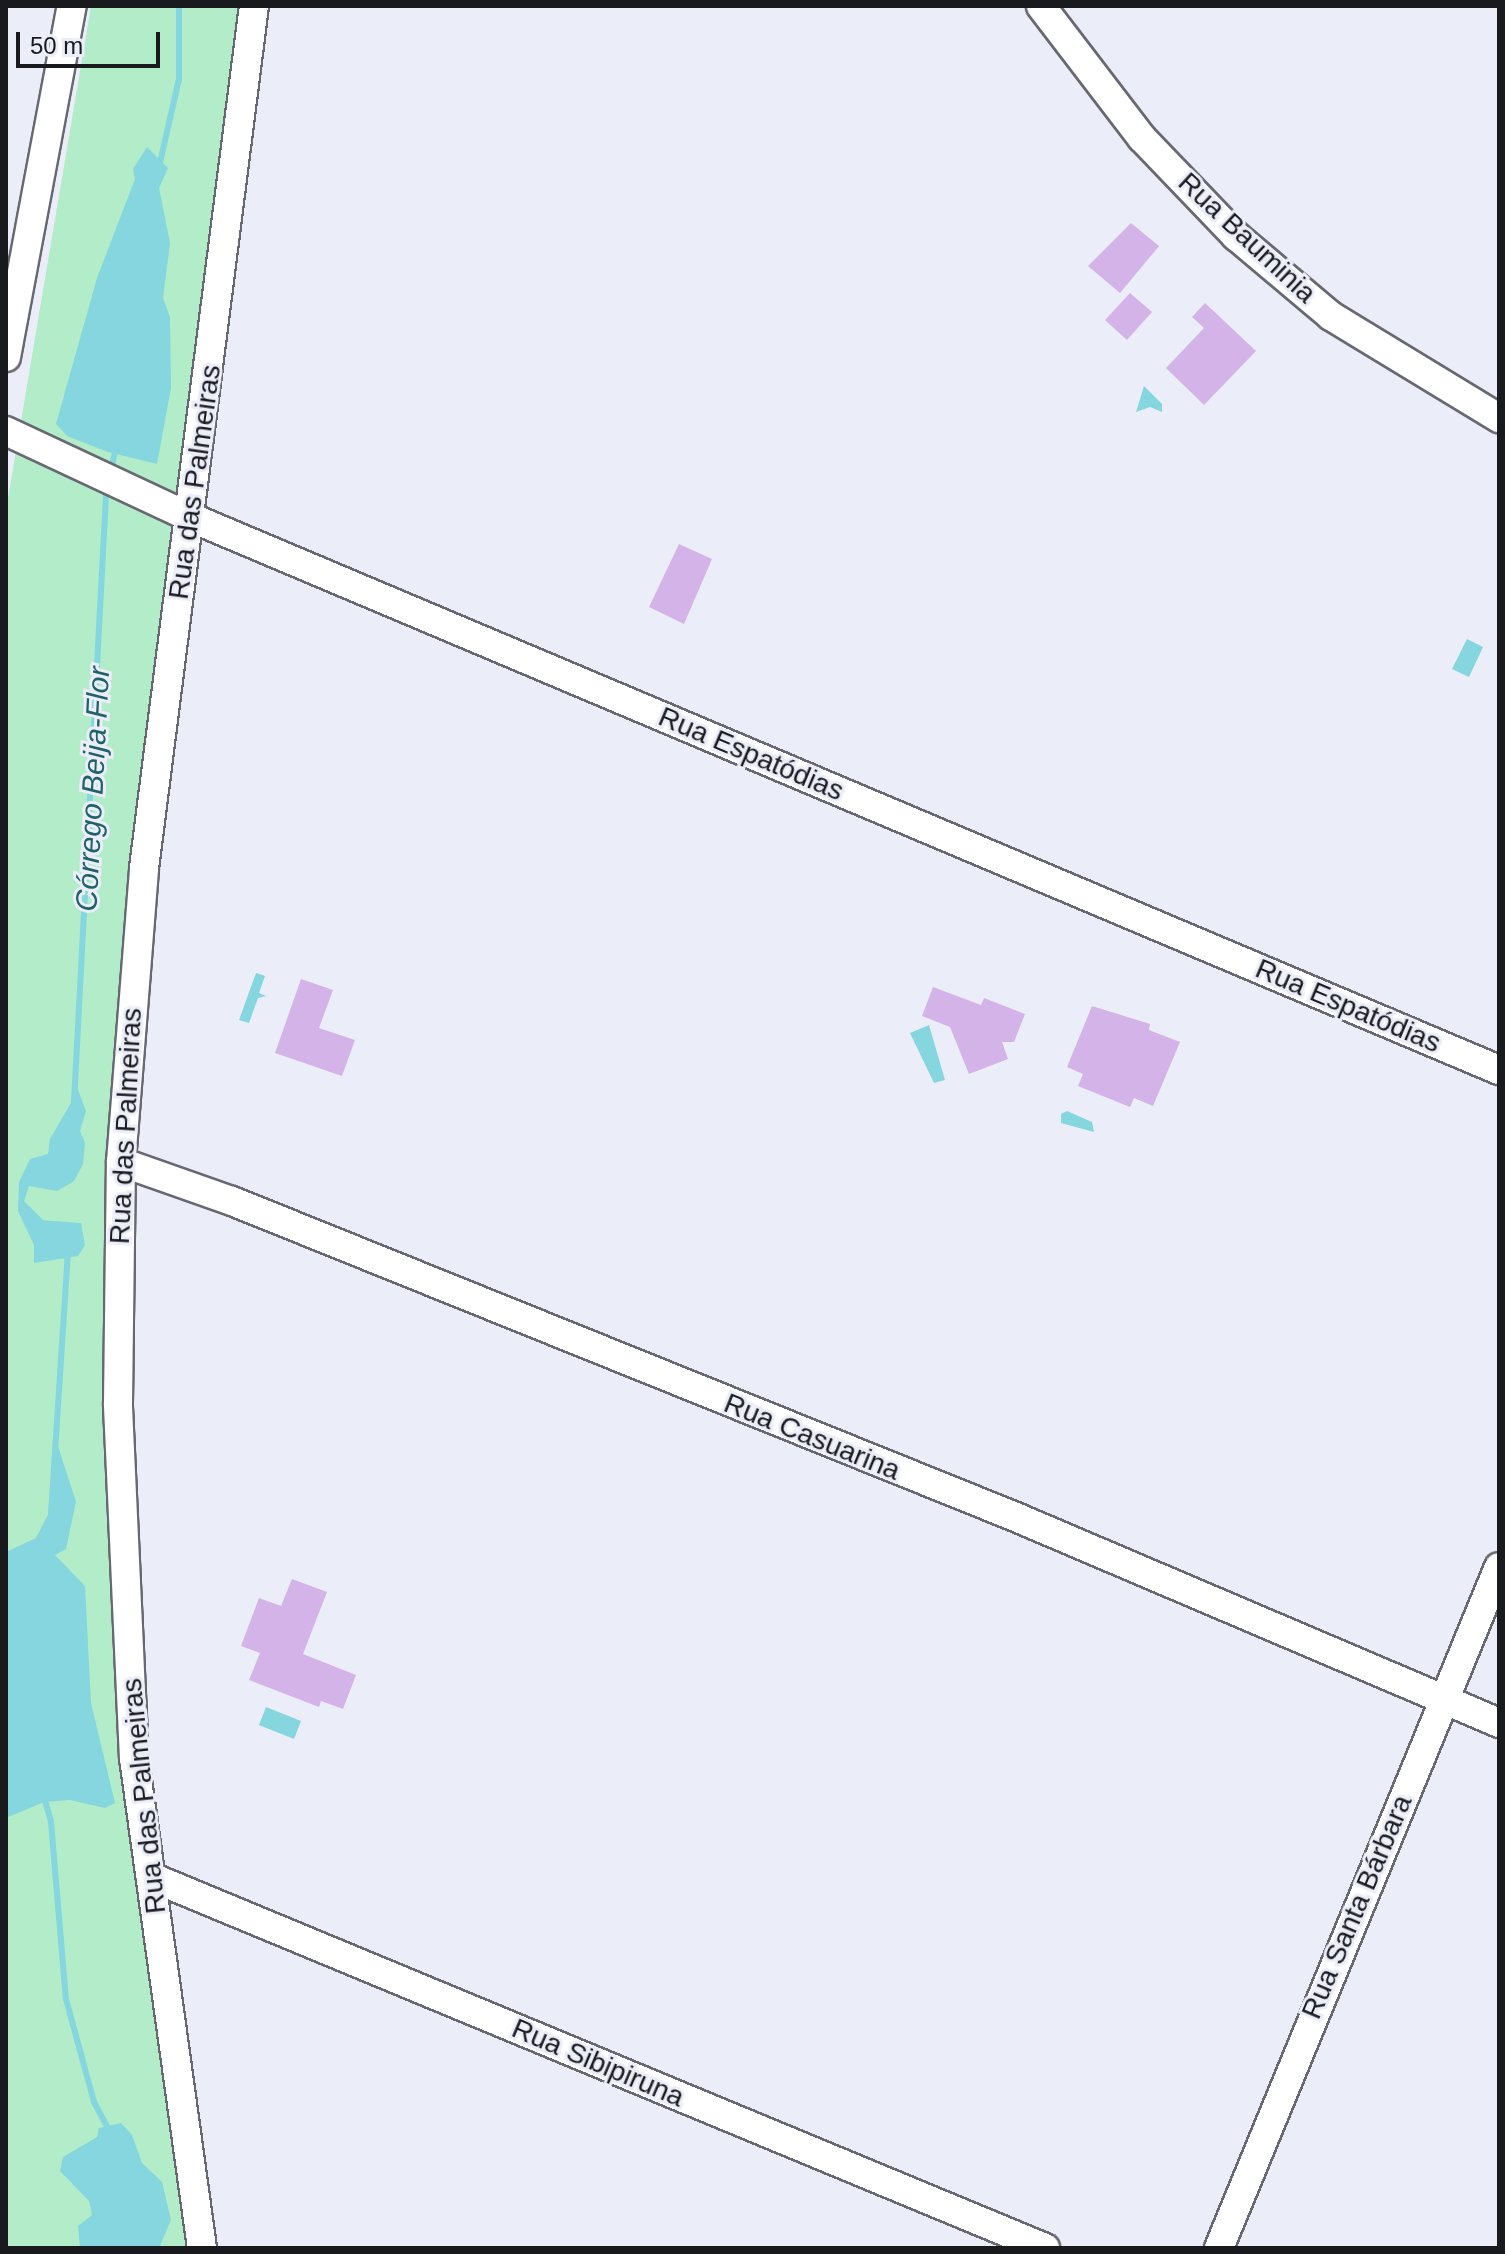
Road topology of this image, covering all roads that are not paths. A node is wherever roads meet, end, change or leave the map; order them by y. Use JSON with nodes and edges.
{"nodes":[{"id":1,"x":72,"y":6,"type":"edge"},
{"id":2,"x":254,"y":6,"type":"edge"},
{"id":3,"x":1041,"y":6,"type":"edge"},
{"id":4,"x":6,"y":357,"type":"edge"},
{"id":5,"x":1499,"y":418,"type":"edge"},
{"id":6,"x":6,"y":431,"type":"edge"},
{"id":7,"x":192,"y":518,"type":"junction"},
{"id":8,"x":1499,"y":1070,"type":"edge"},
{"id":9,"x":121,"y":1162,"type":"junction"},
{"id":10,"x":1499,"y":1567,"type":"edge"},
{"id":11,"x":1444,"y":1700,"type":"junction"},
{"id":12,"x":1499,"y":1723,"type":"edge"},
{"id":13,"x":151,"y":1877,"type":"junction"},
{"id":14,"x":202,"y":2248,"type":"edge"},
{"id":15,"x":1045,"y":2248,"type":"edge"},
{"id":16,"x":1219,"y":2248,"type":"edge"}],
"edges":[{"from":1,"to":4,"type":"street"},
{"from":2,"to":7,"type":"street","name":"Rua das Palmeiras"},
{"from":3,"to":5,"type":"street","name":"Rua Bauminia"},
{"from":6,"to":7,"type":"street","name":"Rua Espatódias"},
{"from":7,"to":8,"type":"street","name":"Rua Espatódias"},
{"from":7,"to":9,"type":"street","name":"Rua das Palmeiras"},
{"from":9,"to":11,"type":"street","name":"Rua Casuarina"},
{"from":9,"to":13,"type":"street","name":"Rua das Palmeiras"},
{"from":10,"to":11,"type":"street","name":"Rua Santa Bárbara"},
{"from":11,"to":12,"type":"street","name":"Rua Casuarina"},
{"from":11,"to":16,"type":"street","name":"Rua Santa Bárbara"},
{"from":13,"to":14,"type":"street","name":"Rua das Palmeiras"},
{"from":13,"to":15,"type":"street","name":"Rua Sibipiruna"}]}
